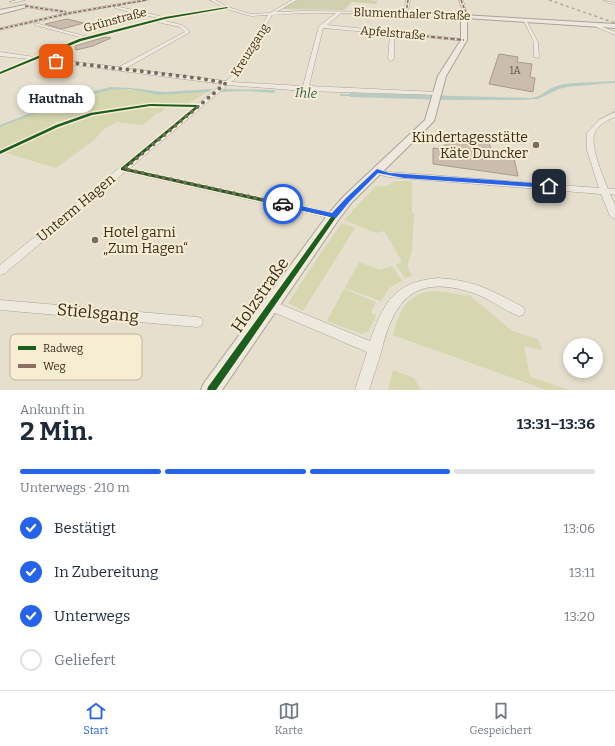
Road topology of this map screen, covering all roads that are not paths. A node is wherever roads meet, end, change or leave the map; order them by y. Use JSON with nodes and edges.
{"nodes":[{"id":1,"x":23,"y":0,"type":"edge"},
{"id":2,"x":146,"y":0,"type":"edge"},
{"id":3,"x":212,"y":0,"type":"edge"},
{"id":4,"x":295,"y":0,"type":"edge"},
{"id":5,"x":408,"y":0,"type":"edge"},
{"id":6,"x":462,"y":0,"type":"edge"},
{"id":7,"x":605,"y":0,"type":"edge"},
{"id":8,"x":10,"y":2,"type":"edge"},
{"id":9,"x":615,"y":4,"type":"edge"},
{"id":10,"x":25,"y":6,"type":"junction"},
{"id":11,"x":115,"y":6,"type":"junction"},
{"id":12,"x":227,"y":8,"type":"junction"},
{"id":13,"x":0,"y":12,"type":"edge"},
{"id":14,"x":340,"y":12,"type":"junction"},
{"id":15,"x":70,"y":13,"type":"junction"},
{"id":16,"x":406,"y":13,"type":"junction"},
{"id":17,"x":271,"y":14,"type":"junction"},
{"id":18,"x":465,"y":16,"type":"junction"},
{"id":19,"x":165,"y":18,"type":"junction"},
{"id":20,"x":155,"y":20,"type":"junction"},
{"id":21,"x":524,"y":20,"type":"junction"},
{"id":22,"x":30,"y":22,"type":"junction"},
{"id":23,"x":36,"y":24,"type":"joint"},
{"id":24,"x":593,"y":24,"type":"junction"},
{"id":25,"x":322,"y":26,"type":"junction"},
{"id":26,"x":615,"y":26,"type":"edge"},
{"id":27,"x":0,"y":29,"type":"edge"},
{"id":28,"x":392,"y":33,"type":"junction"},
{"id":29,"x":615,"y":34,"type":"edge"},
{"id":30,"x":251,"y":37,"type":"dead end"},
{"id":31,"x":88,"y":38,"type":"junction"},
{"id":32,"x":258,"y":38,"type":"junction"},
{"id":33,"x":464,"y":40,"type":"junction"},
{"id":34,"x":0,"y":54,"type":"edge"},
{"id":35,"x":537,"y":57,"type":"dead end"},
{"id":36,"x":34,"y":59,"type":"junction"},
{"id":37,"x":391,"y":59,"type":"dead end"},
{"id":38,"x":119,"y":69,"type":"junction"},
{"id":39,"x":0,"y":73,"type":"edge"},
{"id":40,"x":226,"y":83,"type":"junction"},
{"id":41,"x":305,"y":89,"type":"junction"},
{"id":42,"x":437,"y":96,"type":"junction"},
{"id":43,"x":186,"y":106,"type":"dead end"},
{"id":44,"x":198,"y":106,"type":"junction"},
{"id":45,"x":615,"y":114,"type":"edge"},
{"id":46,"x":124,"y":169,"type":"junction"},
{"id":47,"x":377,"y":171,"type":"junction"},
{"id":48,"x":604,"y":190,"type":"junction"},
{"id":49,"x":615,"y":192,"type":"edge"},
{"id":50,"x":334,"y":216,"type":"junction"},
{"id":51,"x":615,"y":216,"type":"edge"},
{"id":52,"x":0,"y":271,"type":"edge"},
{"id":53,"x":0,"y":305,"type":"edge"},
{"id":54,"x":270,"y":305,"type":"junction"},
{"id":55,"x":519,"y":311,"type":"dead end"},
{"id":56,"x":197,"y":322,"type":"dead end"},
{"id":57,"x":375,"y":349,"type":"junction"},
{"id":58,"x":211,"y":390,"type":"edge"},
{"id":59,"x":362,"y":390,"type":"edge"}],
"edges":[{"from":1,"to":8,"type":"street"},
{"from":2,"to":11,"type":"street"},
{"from":3,"to":12,"type":"street","name":"Blumenthaler Straße"},
{"from":4,"to":17,"type":"street"},
{"from":5,"to":16,"type":"street"},
{"from":6,"to":18,"type":"street"},
{"from":7,"to":9,"type":"street"},
{"from":8,"to":10,"type":"street"},
{"from":10,"to":13,"type":"street"},
{"from":10,"to":15,"type":"street"},
{"from":11,"to":15,"type":"street"},
{"from":11,"to":19,"type":"street"},
{"from":12,"to":17,"type":"street","name":"Blumenthaler Straße"},
{"from":12,"to":19,"type":"street","name":"Grünstraße"},
{"from":14,"to":16,"type":"street","name":"Blumenthaler Straße"},
{"from":14,"to":17,"type":"street","name":"Blumenthaler Straße"},
{"from":14,"to":25,"type":"street"},
{"from":15,"to":22,"type":"street"},
{"from":16,"to":18,"type":"street","name":"Blumenthaler Straße"},
{"from":17,"to":32,"type":"street","name":"Kreuzgang"},
{"from":18,"to":21,"type":"street","name":"Blumenthaler Straße"},
{"from":18,"to":33,"type":"street"},
{"from":19,"to":20,"type":"street","name":"Grünstraße"},
{"from":20,"to":31,"type":"street","name":"Grünstraße"},
{"from":20,"to":38,"type":"street"},
{"from":21,"to":24,"type":"street","name":"Blumenthaler Straße"},
{"from":21,"to":35,"type":"street"},
{"from":22,"to":23,"type":"street"},
{"from":22,"to":27,"type":"street"},
{"from":23,"to":31,"type":"street"},
{"from":24,"to":26,"type":"street","name":"Blumenthaler Straße"},
{"from":24,"to":29,"type":"street"},
{"from":25,"to":28,"type":"street","name":"Apfelstraße"},
{"from":25,"to":41,"type":"street"},
{"from":28,"to":33,"type":"street","name":"Apfelstraße"},
{"from":28,"to":37,"type":"street"},
{"from":30,"to":32,"type":"street"},
{"from":31,"to":36,"type":"street","name":"Grünstraße"},
{"from":32,"to":40,"type":"street","name":"Kreuzgang"},
{"from":33,"to":42,"type":"street","name":"Holzstraße"},
{"from":34,"to":36,"type":"street"},
{"from":36,"to":38,"type":"street"},
{"from":36,"to":39,"type":"street","name":"Grünstraße"},
{"from":38,"to":40,"type":"street"},
{"from":40,"to":41,"type":"street"},
{"from":40,"to":44,"type":"street","name":"Unterm Hagen"},
{"from":41,"to":42,"type":"street"},
{"from":42,"to":47,"type":"street","name":"Holzstraße"},
{"from":43,"to":44,"type":"street"},
{"from":44,"to":46,"type":"street","name":"Unterm Hagen"},
{"from":45,"to":48,"type":"street"},
{"from":46,"to":50,"type":"street"},
{"from":46,"to":52,"type":"street","name":"Unterm Hagen"},
{"from":47,"to":48,"type":"street"},
{"from":47,"to":50,"type":"street","name":"Holzstraße"},
{"from":48,"to":49,"type":"street"},
{"from":48,"to":51,"type":"street"},
{"from":50,"to":54,"type":"street","name":"Holzstraße"},
{"from":53,"to":56,"type":"street","name":"Stielsgang"},
{"from":54,"to":57,"type":"street"},
{"from":54,"to":58,"type":"street","name":"Holzstraße"},
{"from":55,"to":57,"type":"street"},
{"from":57,"to":59,"type":"street"}]}
